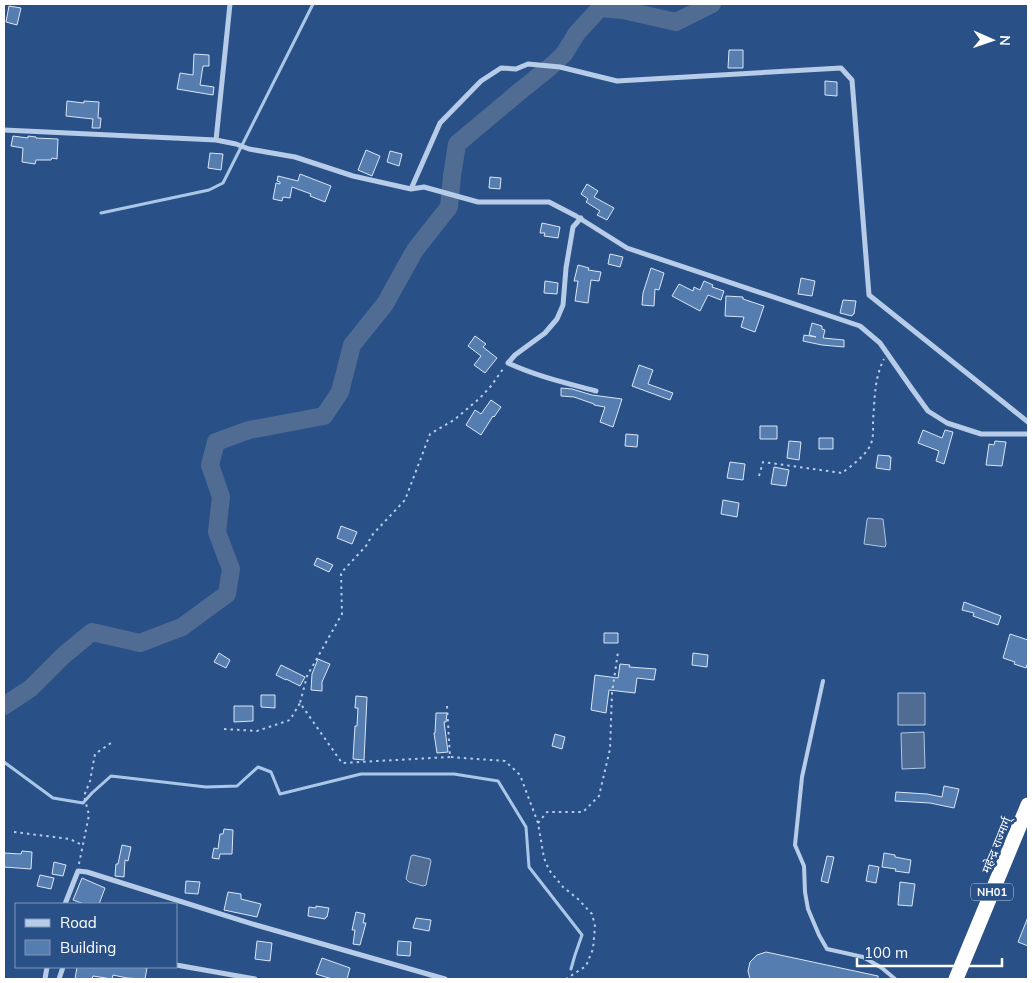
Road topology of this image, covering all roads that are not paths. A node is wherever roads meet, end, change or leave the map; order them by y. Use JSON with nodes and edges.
{"nodes":[{"id":1,"x":230,"y":4,"type":"edge"},
{"id":2,"x":4,"y":130,"type":"edge"},
{"id":3,"x":216,"y":140,"type":"junction"},
{"id":4,"x":411,"y":189,"type":"junction"},
{"id":5,"x":581,"y":218,"type":"junction"},
{"id":6,"x":596,"y":391,"type":"dead end"},
{"id":7,"x":1028,"y":422,"type":"edge"},
{"id":8,"x":1028,"y":434,"type":"edge"},
{"id":9,"x":823,"y":680,"type":"dead end"},
{"id":10,"x":1028,"y":805,"type":"edge"},
{"id":11,"x":65,"y":903,"type":"edge"},
{"id":12,"x":178,"y":965,"type":"edge"},
{"id":13,"x":255,"y":979,"type":"edge"},
{"id":14,"x":445,"y":979,"type":"edge"},
{"id":15,"x":895,"y":979,"type":"edge"},
{"id":16,"x":956,"y":979,"type":"edge"}],
"edges":[{"from":1,"to":3,"type":"street"},
{"from":2,"to":3,"type":"street"},
{"from":3,"to":4,"type":"street"},
{"from":4,"to":5,"type":"street"},
{"from":4,"to":7,"type":"street"},
{"from":5,"to":6,"type":"street"},
{"from":5,"to":8,"type":"street"},
{"from":9,"to":15,"type":"lane"},
{"from":10,"to":16,"type":"highway","name":"महेन्द्र राज्मार्ग्","number":"NH01"},
{"from":11,"to":14,"type":"street"},
{"from":12,"to":13,"type":"street"}]}
